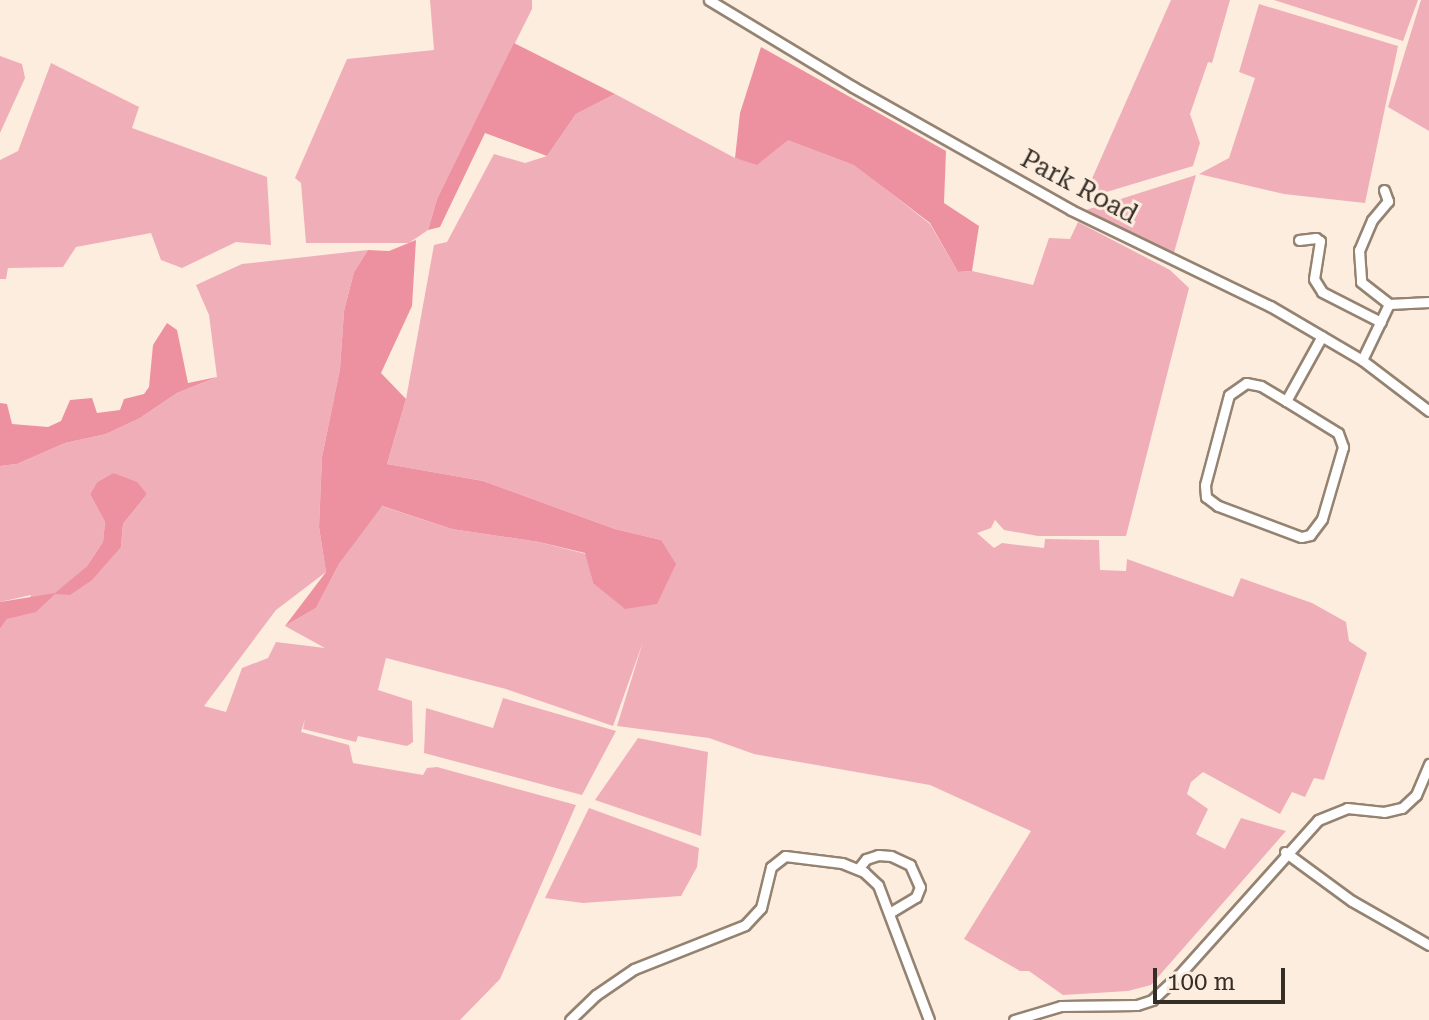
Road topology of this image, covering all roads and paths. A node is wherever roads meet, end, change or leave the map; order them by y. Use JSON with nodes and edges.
{"nodes":[{"id":1,"x":709,"y":0,"type":"edge"},
{"id":2,"x":1384,"y":190,"type":"dead end"},
{"id":3,"x":1299,"y":240,"type":"dead end"},
{"id":4,"x":1429,"y":302,"type":"edge"},
{"id":5,"x":1389,"y":304,"type":"junction"},
{"id":6,"x":1381,"y":322,"type":"junction"},
{"id":7,"x":1322,"y":336,"type":"junction"},
{"id":8,"x":1362,"y":360,"type":"junction"},
{"id":9,"x":1286,"y":401,"type":"junction"},
{"id":10,"x":1429,"y":411,"type":"edge"},
{"id":11,"x":1429,"y":764,"type":"edge"},
{"id":12,"x":1285,"y":852,"type":"junction"},
{"id":13,"x":858,"y":869,"type":"junction"},
{"id":14,"x":891,"y":912,"type":"junction"},
{"id":15,"x":1429,"y":945,"type":"edge"},
{"id":16,"x":570,"y":1020,"type":"edge"},
{"id":17,"x":929,"y":1020,"type":"edge"},
{"id":18,"x":1014,"y":1020,"type":"edge"}],
"edges":[{"from":1,"to":7,"type":"street","name":"Park Road"},
{"from":2,"to":5,"type":"street"},
{"from":3,"to":6,"type":"street"},
{"from":4,"to":5,"type":"street"},
{"from":5,"to":6,"type":"street"},
{"from":6,"to":8,"type":"street"},
{"from":7,"to":8,"type":"street","name":"Park Road"},
{"from":7,"to":9,"type":"street"},
{"from":8,"to":10,"type":"street","name":"Park Road"},
{"from":9,"to":9,"type":"street"},
{"from":11,"to":12,"type":"street"},
{"from":12,"to":15,"type":"street"},
{"from":12,"to":18,"type":"street"},
{"from":13,"to":14,"type":"street"},
{"from":13,"to":14,"type":"street"},
{"from":13,"to":16,"type":"street"},
{"from":14,"to":17,"type":"street"}]}
